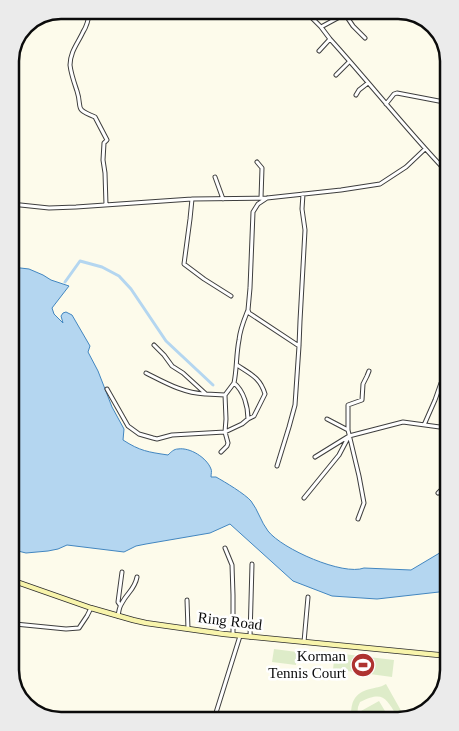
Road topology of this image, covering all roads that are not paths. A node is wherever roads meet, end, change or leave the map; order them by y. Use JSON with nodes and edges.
{"nodes":[{"id":1,"x":87,"y":19,"type":"edge"},
{"id":2,"x":314,"y":19,"type":"edge"},
{"id":3,"x":336,"y":19,"type":"edge"},
{"id":4,"x":348,"y":19,"type":"edge"},
{"id":5,"x":321,"y":27,"type":"junction"},
{"id":6,"x":365,"y":38,"type":"dead end"},
{"id":7,"x":330,"y":39,"type":"junction"},
{"id":8,"x":318,"y":51,"type":"dead end"},
{"id":9,"x":349,"y":62,"type":"junction"},
{"id":10,"x":336,"y":75,"type":"dead end"},
{"id":11,"x":368,"y":83,"type":"junction"},
{"id":12,"x":356,"y":95,"type":"dead end"},
{"id":13,"x":440,"y":101,"type":"edge"},
{"id":14,"x":386,"y":104,"type":"junction"},
{"id":15,"x":425,"y":149,"type":"junction"},
{"id":16,"x":257,"y":162,"type":"dead end"},
{"id":17,"x":440,"y":165,"type":"edge"},
{"id":18,"x":215,"y":177,"type":"dead end"},
{"id":19,"x":303,"y":194,"type":"junction"},
{"id":20,"x":261,"y":198,"type":"junction"},
{"id":21,"x":267,"y":198,"type":"junction"},
{"id":22,"x":223,"y":199,"type":"junction"},
{"id":23,"x":192,"y":200,"type":"junction"},
{"id":24,"x":19,"y":205,"type":"edge"},
{"id":25,"x":106,"y":205,"type":"junction"},
{"id":26,"x":230,"y":296,"type":"dead end"},
{"id":27,"x":248,"y":310,"type":"junction"},
{"id":28,"x":154,"y":346,"type":"dead end"},
{"id":29,"x":300,"y":346,"type":"junction"},
{"id":30,"x":237,"y":365,"type":"junction"},
{"id":31,"x":369,"y":370,"type":"dead end"},
{"id":32,"x":146,"y":373,"type":"dead end"},
{"id":33,"x":234,"y":383,"type":"junction"},
{"id":34,"x":440,"y":383,"type":"dead end"},
{"id":35,"x":107,"y":389,"type":"dead end"},
{"id":36,"x":206,"y":394,"type":"junction"},
{"id":37,"x":225,"y":395,"type":"junction"},
{"id":38,"x":248,"y":419,"type":"junction"},
{"id":39,"x":327,"y":419,"type":"dead end"},
{"id":40,"x":424,"y":425,"type":"junction"},
{"id":41,"x":440,"y":427,"type":"edge"},
{"id":42,"x":348,"y":430,"type":"junction"},
{"id":43,"x":225,"y":432,"type":"junction"},
{"id":44,"x":349,"y":436,"type":"junction"},
{"id":45,"x":221,"y":452,"type":"dead end"},
{"id":46,"x":315,"y":457,"type":"dead end"},
{"id":47,"x":277,"y":466,"type":"dead end"},
{"id":48,"x":304,"y":498,"type":"dead end"},
{"id":49,"x":358,"y":519,"type":"dead end"},
{"id":50,"x":225,"y":548,"type":"dead end"},
{"id":51,"x":252,"y":564,"type":"dead end"},
{"id":52,"x":122,"y":572,"type":"dead end"},
{"id":53,"x":137,"y":577,"type":"dead end"},
{"id":54,"x":19,"y":583,"type":"edge"},
{"id":55,"x":308,"y":597,"type":"dead end"},
{"id":56,"x":187,"y":600,"type":"dead end"},
{"id":57,"x":120,"y":606,"type":"junction"},
{"id":58,"x":91,"y":608,"type":"junction"},
{"id":59,"x":118,"y":616,"type":"junction"},
{"id":60,"x":19,"y":624,"type":"edge"},
{"id":61,"x":188,"y":629,"type":"junction"},
{"id":62,"x":233,"y":635,"type":"junction"},
{"id":63,"x":240,"y":636,"type":"junction"},
{"id":64,"x":250,"y":636,"type":"junction"},
{"id":65,"x":304,"y":642,"type":"junction"},
{"id":66,"x":440,"y":655,"type":"edge"},
{"id":67,"x":216,"y":712,"type":"edge"}],
"edges":[{"from":1,"to":25,"type":"street"},
{"from":2,"to":5,"type":"street"},
{"from":3,"to":5,"type":"street"},
{"from":4,"to":6,"type":"street"},
{"from":5,"to":7,"type":"street"},
{"from":7,"to":8,"type":"street"},
{"from":7,"to":9,"type":"street"},
{"from":9,"to":10,"type":"street"},
{"from":9,"to":11,"type":"street"},
{"from":11,"to":12,"type":"street"},
{"from":11,"to":14,"type":"street"},
{"from":13,"to":14,"type":"street"},
{"from":14,"to":15,"type":"street"},
{"from":15,"to":17,"type":"street"},
{"from":15,"to":19,"type":"street"},
{"from":16,"to":20,"type":"street"},
{"from":18,"to":22,"type":"street"},
{"from":19,"to":21,"type":"street"},
{"from":19,"to":29,"type":"street"},
{"from":20,"to":21,"type":"street"},
{"from":20,"to":22,"type":"street"},
{"from":21,"to":27,"type":"street"},
{"from":22,"to":23,"type":"street"},
{"from":23,"to":25,"type":"street"},
{"from":23,"to":26,"type":"street"},
{"from":24,"to":25,"type":"street"},
{"from":27,"to":29,"type":"street"},
{"from":27,"to":30,"type":"street"},
{"from":28,"to":36,"type":"street"},
{"from":29,"to":47,"type":"street"},
{"from":30,"to":33,"type":"street"},
{"from":30,"to":38,"type":"street"},
{"from":31,"to":42,"type":"street"},
{"from":32,"to":36,"type":"street"},
{"from":33,"to":37,"type":"street"},
{"from":33,"to":38,"type":"street"},
{"from":34,"to":40,"type":"street"},
{"from":35,"to":43,"type":"street"},
{"from":36,"to":37,"type":"street"},
{"from":37,"to":43,"type":"street"},
{"from":38,"to":43,"type":"street"},
{"from":39,"to":42,"type":"street"},
{"from":40,"to":41,"type":"street"},
{"from":40,"to":44,"type":"street"},
{"from":42,"to":44,"type":"street"},
{"from":43,"to":45,"type":"street"},
{"from":44,"to":46,"type":"street"},
{"from":44,"to":48,"type":"street"},
{"from":44,"to":49,"type":"street"},
{"from":50,"to":62,"type":"street"},
{"from":51,"to":64,"type":"street"},
{"from":52,"to":57,"type":"street"},
{"from":53,"to":57,"type":"street"},
{"from":54,"to":58,"type":"main road","name":"Ring Road"},
{"from":55,"to":65,"type":"street"},
{"from":56,"to":61,"type":"street"},
{"from":57,"to":59,"type":"street"},
{"from":58,"to":59,"type":"main road","name":"Ring Road"},
{"from":58,"to":60,"type":"street"},
{"from":59,"to":61,"type":"main road","name":"Ring Road"},
{"from":61,"to":62,"type":"main road","name":"Ring Road"},
{"from":62,"to":63,"type":"main road","name":"Ring Road"},
{"from":63,"to":64,"type":"main road","name":"Ring Road"},
{"from":63,"to":67,"type":"street"},
{"from":64,"to":65,"type":"main road","name":"Ring Road"},
{"from":65,"to":66,"type":"main road","name":"Ring Road"}]}
